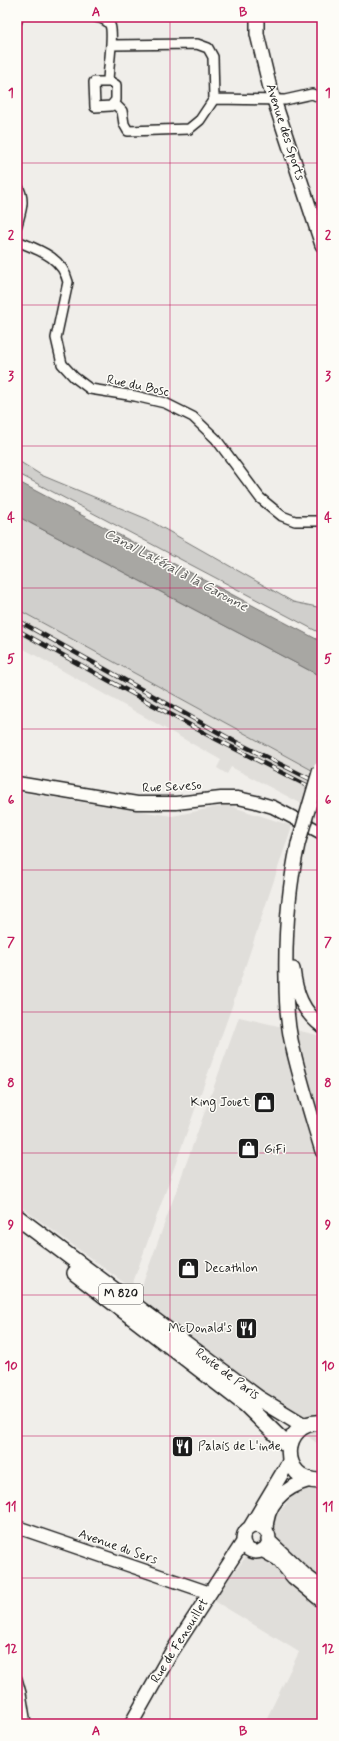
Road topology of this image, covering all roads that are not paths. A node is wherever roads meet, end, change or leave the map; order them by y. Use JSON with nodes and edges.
{"nodes":[{"id":1,"x":18,"y":17,"type":"edge"},
{"id":2,"x":96,"y":17,"type":"edge"},
{"id":3,"x":258,"y":17,"type":"edge"},
{"id":4,"x":17,"y":21,"type":"edge"},
{"id":5,"x":112,"y":45,"type":"junction"},
{"id":6,"x":108,"y":82,"type":"junction"},
{"id":7,"x":322,"y":98,"type":"edge"},
{"id":8,"x":214,"y":99,"type":"junction"},
{"id":9,"x":274,"y":100,"type":"junction"},
{"id":10,"x":114,"y":103,"type":"junction"},
{"id":11,"x":17,"y":185,"type":"edge"},
{"id":12,"x":17,"y":225,"type":"edge"},
{"id":13,"x":17,"y":241,"type":"edge"},
{"id":14,"x":322,"y":245,"type":"edge"},
{"id":15,"x":322,"y":521,"type":"edge"},
{"id":16,"x":321,"y":766,"type":"edge"},
{"id":17,"x":17,"y":783,"type":"edge"},
{"id":18,"x":322,"y":833,"type":"edge"},
{"id":19,"x":286,"y":913,"type":"junction"},
{"id":20,"x":286,"y":1000,"type":"junction"},
{"id":21,"x":322,"y":1026,"type":"edge"},
{"id":22,"x":322,"y":1125,"type":"edge"},
{"id":23,"x":322,"y":1151,"type":"edge"},
{"id":24,"x":17,"y":1217,"type":"edge"},
{"id":25,"x":17,"y":1229,"type":"edge"},
{"id":26,"x":322,"y":1423,"type":"edge"},
{"id":27,"x":304,"y":1426,"type":"junction"},
{"id":28,"x":290,"y":1454,"type":"junction"},
{"id":29,"x":316,"y":1480,"type":"edge"},
{"id":30,"x":17,"y":1527,"type":"edge"},
{"id":31,"x":258,"y":1543,"type":"junction"},
{"id":32,"x":322,"y":1588,"type":"edge"},
{"id":33,"x":210,"y":1593,"type":"junction"},
{"id":34,"x":322,"y":1601,"type":"edge"},
{"id":35,"x":17,"y":1679,"type":"edge"},
{"id":36,"x":26,"y":1724,"type":"edge"},
{"id":37,"x":131,"y":1724,"type":"edge"}],
"edges":[{"from":1,"to":4,"type":"street"},
{"from":2,"to":5,"type":"street"},
{"from":3,"to":9,"type":"main road","name":"Avenue des Sports"},
{"from":5,"to":6,"type":"street"},
{"from":5,"to":8,"type":"street"},
{"from":6,"to":10,"type":"street"},
{"from":6,"to":10,"type":"street"},
{"from":7,"to":9,"type":"street"},
{"from":8,"to":9,"type":"street"},
{"from":8,"to":10,"type":"street"},
{"from":9,"to":14,"type":"main road","name":"Avenue des Sports"},
{"from":11,"to":12,"type":"street"},
{"from":13,"to":15,"type":"street","name":"Rue du Bosc"},
{"from":16,"to":19,"type":"main road","bridge":true},
{"from":17,"to":18,"type":"street","name":"Rue Seveso"},
{"from":19,"to":20,"type":"main road"},
{"from":19,"to":21,"type":"main road"},
{"from":20,"to":22,"type":"main road"},
{"from":20,"to":23,"type":"main road"},
{"from":24,"to":27,"type":"main road","name":"Route de Paris","number":"M 820"},
{"from":25,"to":28,"type":"main road","name":"Route de Paris","number":"M 820"},
{"from":26,"to":27,"type":"main road"},
{"from":27,"to":28,"type":"main road"},
{"from":28,"to":29,"type":"main road","name":"Route de Paris"},
{"from":28,"to":31,"type":"main road"},
{"from":29,"to":31,"type":"main road"},
{"from":30,"to":33,"type":"street","name":"Avenue du Sers"},
{"from":31,"to":32,"type":"main road"},
{"from":31,"to":33,"type":"main road","name":"Rue de Fenouillet"},
{"from":31,"to":34,"type":"main road"},
{"from":33,"to":37,"type":"main road","name":"Rue de Fenouillet"},
{"from":35,"to":36,"type":"street"}]}
